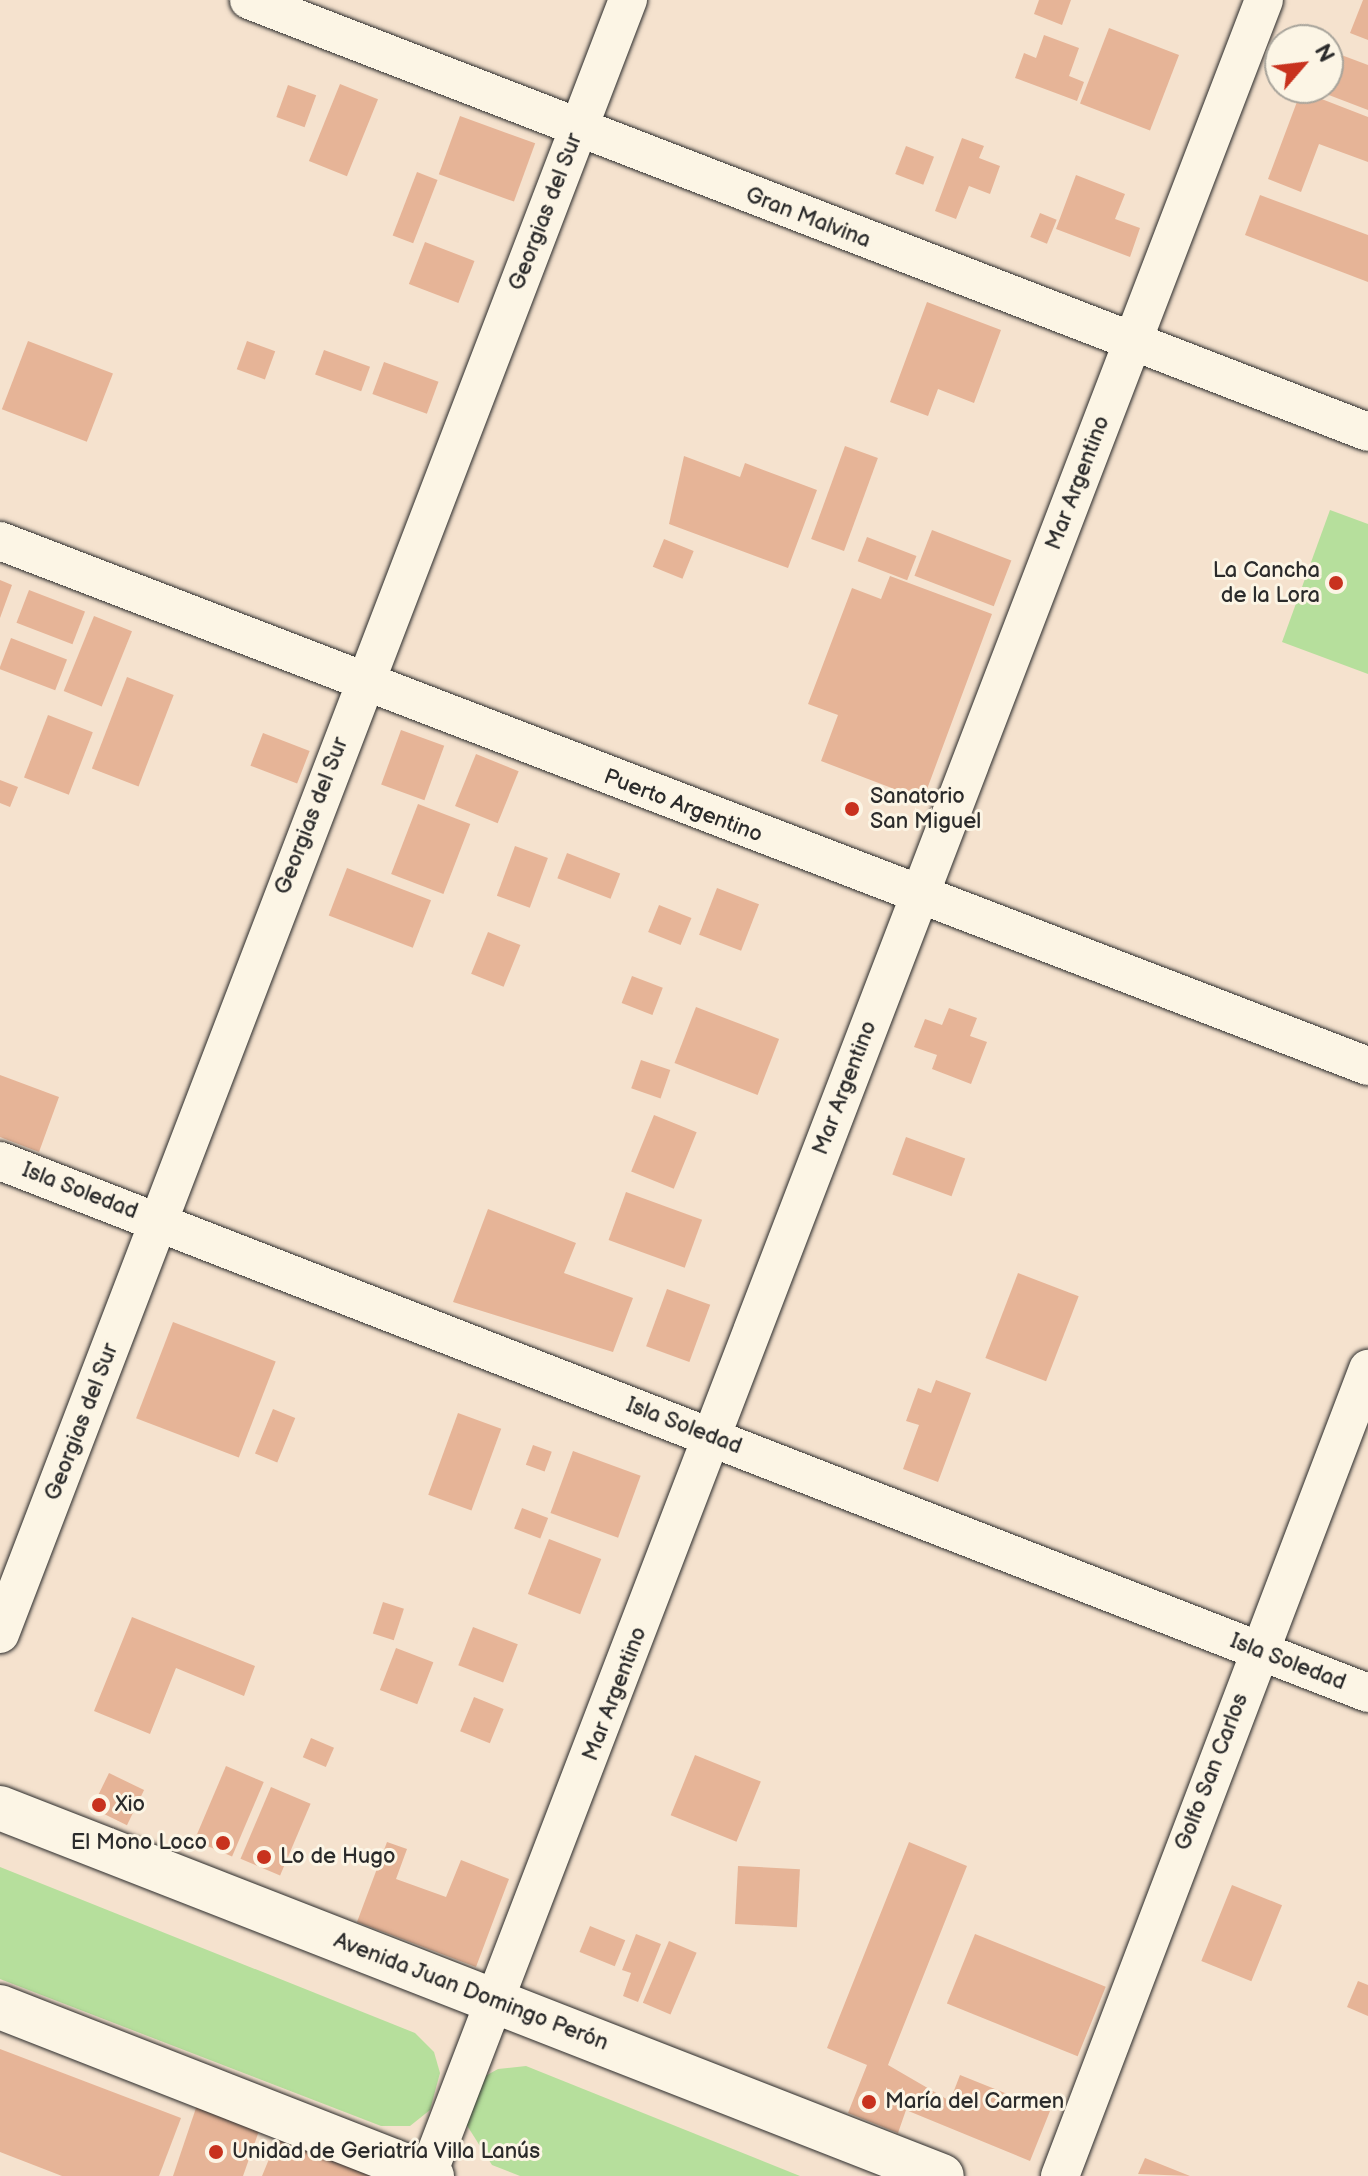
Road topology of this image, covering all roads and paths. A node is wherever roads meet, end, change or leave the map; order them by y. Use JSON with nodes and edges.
{"nodes":[{"id":1,"x":249,"y":0,"type":"edge"},
{"id":2,"x":628,"y":0,"type":"edge"},
{"id":3,"x":1264,"y":0,"type":"edge"},
{"id":4,"x":579,"y":128,"type":"junction"},
{"id":5,"x":1132,"y":345,"type":"junction"},
{"id":6,"x":1368,"y":432,"type":"edge"},
{"id":7,"x":0,"y":541,"type":"edge"},
{"id":8,"x":362,"y":683,"type":"junction"},
{"id":9,"x":919,"y":896,"type":"junction"},
{"id":10,"x":1368,"y":1066,"type":"edge"},
{"id":11,"x":0,"y":1161,"type":"edge"},
{"id":12,"x":160,"y":1221,"type":"junction"},
{"id":13,"x":1368,"y":1369,"type":"edge"},
{"id":14,"x":713,"y":1437,"type":"junction"},
{"id":15,"x":0,"y":1634,"type":"edge"},
{"id":16,"x":1258,"y":1650,"type":"junction"},
{"id":17,"x":1368,"y":1693,"type":"edge"},
{"id":18,"x":0,"y":1808,"type":"edge"},
{"id":19,"x":497,"y":2002,"type":"junction"},
{"id":20,"x":0,"y":2007,"type":"edge"},
{"id":21,"x":429,"y":2175,"type":"edge"},
{"id":22,"x":942,"y":2176,"type":"edge"},
{"id":23,"x":1060,"y":2176,"type":"edge"}],
"edges":[{"from":1,"to":4,"type":"street","name":"Gran Malvina"},
{"from":2,"to":4,"type":"street","name":"Georgias del Sur"},
{"from":3,"to":5,"type":"street","name":"Mar Argentino"},
{"from":4,"to":5,"type":"street","name":"Gran Malvina"},
{"from":4,"to":8,"type":"street","name":"Georgias del Sur"},
{"from":5,"to":6,"type":"street","name":"Gran Malvina"},
{"from":5,"to":9,"type":"street","name":"Mar Argentino"},
{"from":7,"to":8,"type":"street","name":"Puerto Argentino"},
{"from":8,"to":9,"type":"street","name":"Puerto Argentino"},
{"from":8,"to":12,"type":"street","name":"Georgias del Sur"},
{"from":9,"to":10,"type":"street","name":"Puerto Argentino"},
{"from":9,"to":14,"type":"street","name":"Mar Argentino"},
{"from":11,"to":12,"type":"street","name":"Isla Soledad"},
{"from":12,"to":14,"type":"street","name":"Isla Soledad"},
{"from":12,"to":15,"type":"street","name":"Georgias del Sur"},
{"from":13,"to":16,"type":"street","name":"Golfo San Carlos"},
{"from":14,"to":16,"type":"street","name":"Isla Soledad"},
{"from":14,"to":19,"type":"street","name":"Mar Argentino"},
{"from":16,"to":17,"type":"street","name":"Isla Soledad"},
{"from":16,"to":23,"type":"street","name":"Golfo San Carlos"},
{"from":18,"to":19,"type":"main road","name":"Avenida Juan Domingo Perón"},
{"from":19,"to":21,"type":"street","name":"Mar Argentino"},
{"from":19,"to":22,"type":"main road","name":"Avenida Juan Domingo Perón"},
{"from":20,"to":21,"type":"main road"}]}
